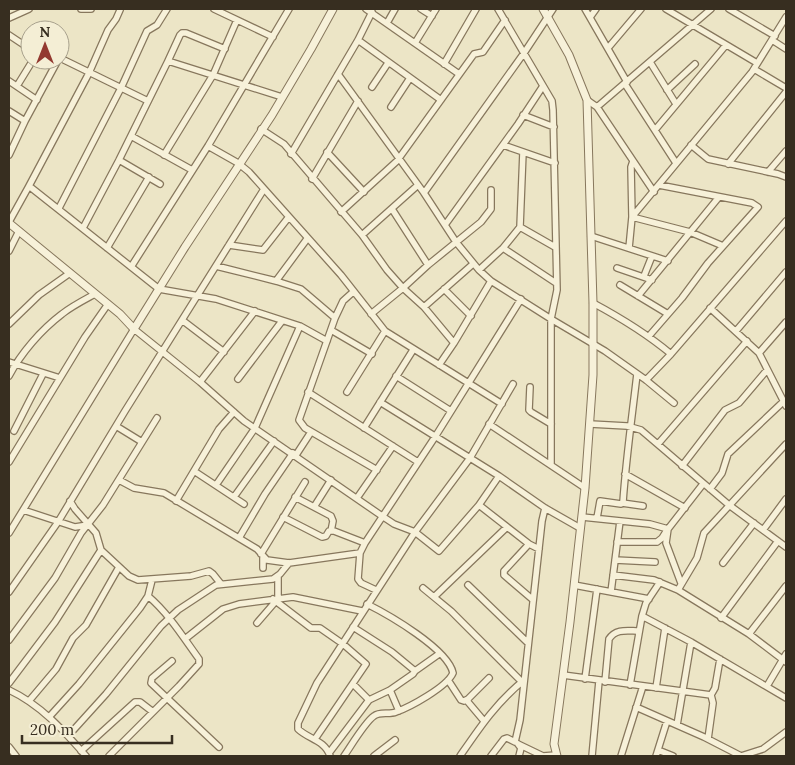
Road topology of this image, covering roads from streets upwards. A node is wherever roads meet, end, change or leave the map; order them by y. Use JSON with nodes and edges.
{"nodes":[{"id":1,"x":29,"y":9,"type":"edge"},
{"id":2,"x":82,"y":9,"type":"edge"},
{"id":3,"x":91,"y":9,"type":"edge"},
{"id":4,"x":167,"y":9,"type":"edge"},
{"id":5,"x":289,"y":9,"type":"edge"},
{"id":6,"x":333,"y":9,"type":"edge"},
{"id":7,"x":395,"y":9,"type":"edge"},
{"id":8,"x":421,"y":9,"type":"edge"},
{"id":9,"x":436,"y":9,"type":"edge"},
{"id":10,"x":476,"y":9,"type":"edge"},
{"id":11,"x":498,"y":9,"type":"edge"},
{"id":12,"x":543,"y":9,"type":"edge"},
{"id":13,"x":553,"y":9,"type":"edge"},
{"id":14,"x":585,"y":9,"type":"edge"},
{"id":15,"x":596,"y":9,"type":"edge"},
{"id":16,"x":641,"y":9,"type":"edge"},
{"id":17,"x":666,"y":9,"type":"edge"},
{"id":18,"x":711,"y":9,"type":"edge"},
{"id":19,"x":729,"y":9,"type":"edge"},
{"id":20,"x":120,"y":10,"type":"dead end"},
{"id":21,"x":218,"y":10,"type":"edge"},
{"id":22,"x":369,"y":11,"type":"edge"},
{"id":23,"x":432,"y":16,"type":"junction"},
{"id":24,"x":548,"y":16,"type":"junction"},
{"id":25,"x":590,"y":16,"type":"junction"},
{"id":26,"x":786,"y":17,"type":"edge"},
{"id":27,"x":9,"y":18,"type":"edge"},
{"id":28,"x":237,"y":20,"type":"junction"},
{"id":29,"x":505,"y":20,"type":"junction"},
{"id":30,"x":388,"y":24,"type":"junction"},
{"id":31,"x":692,"y":25,"type":"junction"},
{"id":32,"x":9,"y":35,"type":"edge"},
{"id":33,"x":274,"y":38,"type":"junction"},
{"id":34,"x":773,"y":38,"type":"junction"},
{"id":35,"x":358,"y":40,"type":"junction"},
{"id":36,"x":20,"y":42,"type":"edge"},
{"id":37,"x":415,"y":43,"type":"junction"},
{"id":38,"x":726,"y":45,"type":"junction"},
{"id":39,"x":608,"y":48,"type":"junction"},
{"id":40,"x":225,"y":49,"type":"junction"},
{"id":41,"x":786,"y":49,"type":"edge"},
{"id":42,"x":524,"y":53,"type":"junction"},
{"id":43,"x":168,"y":61,"type":"junction"},
{"id":44,"x":650,"y":62,"type":"junction"},
{"id":45,"x":388,"y":63,"type":"junction"},
{"id":46,"x":70,"y":64,"type":"edge"},
{"id":47,"x":444,"y":64,"type":"junction"},
{"id":48,"x":695,"y":64,"type":"dead end"},
{"id":49,"x":755,"y":66,"type":"junction"},
{"id":50,"x":27,"y":70,"type":"edge"},
{"id":51,"x":53,"y":70,"type":"edge"},
{"id":52,"x":89,"y":73,"type":"junction"},
{"id":53,"x":338,"y":74,"type":"junction"},
{"id":54,"x":459,"y":74,"type":"junction"},
{"id":55,"x":212,"y":75,"type":"junction"},
{"id":56,"x":410,"y":78,"type":"junction"},
{"id":57,"x":9,"y":81,"type":"edge"},
{"id":58,"x":626,"y":83,"type":"junction"},
{"id":59,"x":244,"y":85,"type":"junction"},
{"id":60,"x":17,"y":86,"type":"junction"},
{"id":61,"x":543,"y":86,"type":"junction"},
{"id":62,"x":121,"y":88,"type":"junction"},
{"id":63,"x":372,"y":88,"type":"dead end"},
{"id":64,"x":786,"y":88,"type":"edge"},
{"id":65,"x":668,"y":90,"type":"junction"},
{"id":66,"x":786,"y":92,"type":"edge"},
{"id":67,"x":282,"y":97,"type":"junction"},
{"id":68,"x":37,"y":100,"type":"junction"},
{"id":69,"x":441,"y":100,"type":"junction"},
{"id":70,"x":587,"y":100,"type":"junction"},
{"id":71,"x":148,"y":101,"type":"junction"},
{"id":72,"x":358,"y":101,"type":"junction"},
{"id":73,"x":676,"y":104,"type":"junction"},
{"id":74,"x":391,"y":107,"type":"dead end"},
{"id":75,"x":596,"y":107,"type":"junction"},
{"id":76,"x":9,"y":111,"type":"edge"},
{"id":77,"x":523,"y":115,"type":"junction"},
{"id":78,"x":25,"y":121,"type":"junction"},
{"id":79,"x":554,"y":127,"type":"junction"},
{"id":80,"x":261,"y":129,"type":"junction"},
{"id":81,"x":655,"y":130,"type":"junction"},
{"id":82,"x":130,"y":136,"type":"junction"},
{"id":83,"x":9,"y":137,"type":"edge"},
{"id":84,"x":16,"y":140,"type":"junction"},
{"id":85,"x":503,"y":145,"type":"junction"},
{"id":86,"x":691,"y":145,"type":"junction"},
{"id":87,"x":208,"y":146,"type":"junction"},
{"id":88,"x":786,"y":151,"type":"edge"},
{"id":89,"x":328,"y":152,"type":"junction"},
{"id":90,"x":523,"y":152,"type":"junction"},
{"id":91,"x":291,"y":154,"type":"junction"},
{"id":92,"x":9,"y":155,"type":"edge"},
{"id":93,"x":164,"y":155,"type":"junction"},
{"id":94,"x":399,"y":159,"type":"junction"},
{"id":95,"x":119,"y":160,"type":"junction"},
{"id":96,"x":633,"y":161,"type":"junction"},
{"id":97,"x":238,"y":163,"type":"junction"},
{"id":98,"x":554,"y":163,"type":"junction"},
{"id":99,"x":676,"y":164,"type":"junction"},
{"id":100,"x":728,"y":164,"type":"junction"},
{"id":101,"x":192,"y":170,"type":"junction"},
{"id":102,"x":768,"y":172,"type":"junction"},
{"id":103,"x":149,"y":177,"type":"junction"},
{"id":104,"x":786,"y":177,"type":"edge"},
{"id":105,"x":312,"y":179,"type":"junction"},
{"id":106,"x":160,"y":184,"type":"dead end"},
{"id":107,"x":418,"y":185,"type":"junction"},
{"id":108,"x":659,"y":185,"type":"junction"},
{"id":109,"x":29,"y":186,"type":"junction"},
{"id":110,"x":264,"y":189,"type":"junction"},
{"id":111,"x":491,"y":190,"type":"dead end"},
{"id":112,"x":364,"y":192,"type":"junction"},
{"id":113,"x":654,"y":192,"type":"junction"},
{"id":114,"x":424,"y":193,"type":"junction"},
{"id":115,"x":719,"y":197,"type":"junction"},
{"id":116,"x":59,"y":208,"type":"junction"},
{"id":117,"x":392,"y":209,"type":"junction"},
{"id":118,"x":341,"y":212,"type":"junction"},
{"id":119,"x":632,"y":217,"type":"junction"},
{"id":120,"x":288,"y":218,"type":"junction"},
{"id":121,"x":786,"y":221,"type":"edge"},
{"id":122,"x":9,"y":223,"type":"edge"},
{"id":123,"x":445,"y":225,"type":"junction"},
{"id":124,"x":520,"y":227,"type":"junction"},
{"id":125,"x":83,"y":228,"type":"junction"},
{"id":126,"x":19,"y":231,"type":"junction"},
{"id":127,"x":690,"y":232,"type":"junction"},
{"id":128,"x":362,"y":235,"type":"junction"},
{"id":129,"x":592,"y":236,"type":"junction"},
{"id":130,"x":307,"y":239,"type":"junction"},
{"id":131,"x":456,"y":242,"type":"junction"},
{"id":132,"x":229,"y":245,"type":"junction"},
{"id":133,"x":723,"y":246,"type":"junction"},
{"id":134,"x":555,"y":247,"type":"junction"},
{"id":135,"x":107,"y":248,"type":"junction"},
{"id":136,"x":503,"y":248,"type":"junction"},
{"id":137,"x":629,"y":248,"type":"junction"},
{"id":138,"x":9,"y":251,"type":"edge"},
{"id":139,"x":652,"y":256,"type":"junction"},
{"id":140,"x":668,"y":261,"type":"junction"},
{"id":141,"x":428,"y":264,"type":"junction"},
{"id":142,"x":473,"y":264,"type":"junction"},
{"id":143,"x":216,"y":266,"type":"junction"},
{"id":144,"x":131,"y":267,"type":"junction"},
{"id":145,"x":617,"y":268,"type":"dead end"},
{"id":146,"x":479,"y":270,"type":"junction"},
{"id":147,"x":786,"y":272,"type":"edge"},
{"id":148,"x":70,"y":273,"type":"junction"},
{"id":149,"x":644,"y":276,"type":"junction"},
{"id":150,"x":652,"y":280,"type":"junction"},
{"id":151,"x":276,"y":281,"type":"junction"},
{"id":152,"x":491,"y":281,"type":"junction"},
{"id":153,"x":556,"y":283,"type":"junction"},
{"id":154,"x":620,"y":285,"type":"dead end"},
{"id":155,"x":404,"y":288,"type":"junction"},
{"id":156,"x":159,"y":290,"type":"junction"},
{"id":157,"x":444,"y":290,"type":"junction"},
{"id":158,"x":353,"y":292,"type":"junction"},
{"id":159,"x":95,"y":294,"type":"junction"},
{"id":160,"x":198,"y":295,"type":"junction"},
{"id":161,"x":638,"y":296,"type":"junction"},
{"id":162,"x":521,"y":300,"type":"junction"},
{"id":163,"x":593,"y":302,"type":"junction"},
{"id":164,"x":108,"y":304,"type":"junction"},
{"id":165,"x":424,"y":307,"type":"junction"},
{"id":166,"x":710,"y":308,"type":"junction"},
{"id":167,"x":255,"y":311,"type":"junction"},
{"id":168,"x":371,"y":314,"type":"junction"},
{"id":169,"x":668,"y":314,"type":"junction"},
{"id":170,"x":471,"y":316,"type":"junction"},
{"id":171,"x":335,"y":318,"type":"junction"},
{"id":172,"x":551,"y":319,"type":"junction"},
{"id":173,"x":182,"y":320,"type":"junction"},
{"id":174,"x":282,"y":321,"type":"junction"},
{"id":175,"x":786,"y":322,"type":"edge"},
{"id":176,"x":9,"y":324,"type":"edge"},
{"id":177,"x":300,"y":326,"type":"junction"},
{"id":178,"x":134,"y":329,"type":"junction"},
{"id":179,"x":331,"y":330,"type":"junction"},
{"id":180,"x":736,"y":331,"type":"junction"},
{"id":181,"x":385,"y":332,"type":"junction"},
{"id":182,"x":648,"y":336,"type":"junction"},
{"id":183,"x":327,"y":341,"type":"junction"},
{"id":184,"x":747,"y":341,"type":"junction"},
{"id":185,"x":454,"y":343,"type":"junction"},
{"id":186,"x":593,"y":344,"type":"junction"},
{"id":187,"x":413,"y":350,"type":"junction"},
{"id":188,"x":162,"y":352,"type":"junction"},
{"id":189,"x":224,"y":352,"type":"junction"},
{"id":190,"x":759,"y":353,"type":"junction"},
{"id":191,"x":372,"y":354,"type":"junction"},
{"id":192,"x":671,"y":354,"type":"junction"},
{"id":193,"x":9,"y":362,"type":"edge"},
{"id":194,"x":15,"y":364,"type":"junction"},
{"id":195,"x":439,"y":365,"type":"junction"},
{"id":196,"x":766,"y":370,"type":"junction"},
{"id":197,"x":43,"y":374,"type":"junction"},
{"id":198,"x":637,"y":374,"type":"junction"},
{"id":199,"x":9,"y":376,"type":"edge"},
{"id":200,"x":396,"y":376,"type":"junction"},
{"id":201,"x":60,"y":378,"type":"junction"},
{"id":202,"x":238,"y":379,"type":"dead end"},
{"id":203,"x":646,"y":380,"type":"junction"},
{"id":204,"x":200,"y":382,"type":"junction"},
{"id":205,"x":468,"y":383,"type":"junction"},
{"id":206,"x":513,"y":384,"type":"dead end"},
{"id":207,"x":530,"y":387,"type":"dead end"},
{"id":208,"x":308,"y":392,"type":"junction"},
{"id":209,"x":347,"y":392,"type":"dead end"},
{"id":210,"x":380,"y":402,"type":"junction"},
{"id":211,"x":674,"y":402,"type":"dead end"},
{"id":212,"x":502,"y":404,"type":"junction"},
{"id":213,"x":785,"y":404,"type":"edge"},
{"id":214,"x":451,"y":411,"type":"junction"},
{"id":215,"x":234,"y":412,"type":"junction"},
{"id":216,"x":158,"y":418,"type":"dead end"},
{"id":217,"x":489,"y":424,"type":"junction"},
{"id":218,"x":551,"y":424,"type":"junction"},
{"id":219,"x":590,"y":424,"type":"junction"},
{"id":220,"x":116,"y":426,"type":"junction"},
{"id":221,"x":631,"y":426,"type":"junction"},
{"id":222,"x":255,"y":428,"type":"junction"},
{"id":223,"x":364,"y":428,"type":"junction"},
{"id":224,"x":14,"y":431,"type":"dead end"},
{"id":225,"x":312,"y":432,"type":"junction"},
{"id":226,"x":436,"y":437,"type":"junction"},
{"id":227,"x":274,"y":441,"type":"junction"},
{"id":228,"x":142,"y":442,"type":"junction"},
{"id":229,"x":658,"y":444,"type":"junction"},
{"id":230,"x":786,"y":444,"type":"edge"},
{"id":231,"x":393,"y":446,"type":"junction"},
{"id":232,"x":295,"y":454,"type":"junction"},
{"id":233,"x":470,"y":458,"type":"junction"},
{"id":234,"x":9,"y":462,"type":"edge"},
{"id":235,"x":418,"y":462,"type":"junction"},
{"id":236,"x":550,"y":465,"type":"junction"},
{"id":237,"x":682,"y":466,"type":"junction"},
{"id":238,"x":377,"y":470,"type":"junction"},
{"id":239,"x":194,"y":471,"type":"junction"},
{"id":240,"x":625,"y":474,"type":"junction"},
{"id":241,"x":499,"y":476,"type":"junction"},
{"id":242,"x":119,"y":480,"type":"junction"},
{"id":243,"x":331,"y":480,"type":"junction"},
{"id":244,"x":304,"y":482,"type":"dead end"},
{"id":245,"x":703,"y":484,"type":"junction"},
{"id":246,"x":216,"y":485,"type":"junction"},
{"id":247,"x":585,"y":488,"type":"junction"},
{"id":248,"x":710,"y":489,"type":"junction"},
{"id":249,"x":234,"y":497,"type":"junction"},
{"id":250,"x":295,"y":497,"type":"junction"},
{"id":251,"x":357,"y":498,"type":"junction"},
{"id":252,"x":786,"y":499,"type":"edge"},
{"id":253,"x":176,"y":500,"type":"junction"},
{"id":254,"x":70,"y":501,"type":"junction"},
{"id":255,"x":622,"y":503,"type":"junction"},
{"id":256,"x":244,"y":504,"type":"dead end"},
{"id":257,"x":480,"y":505,"type":"junction"},
{"id":258,"x":729,"y":505,"type":"junction"},
{"id":259,"x":643,"y":506,"type":"dead end"},
{"id":260,"x":314,"y":507,"type":"junction"},
{"id":261,"x":545,"y":508,"type":"junction"},
{"id":262,"x":685,"y":508,"type":"junction"},
{"id":263,"x":23,"y":510,"type":"junction"},
{"id":264,"x":382,"y":516,"type":"junction"},
{"id":265,"x":283,"y":517,"type":"junction"},
{"id":266,"x":582,"y":517,"type":"junction"},
{"id":267,"x":597,"y":518,"type":"junction"},
{"id":268,"x":620,"y":521,"type":"junction"},
{"id":269,"x":58,"y":522,"type":"junction"},
{"id":270,"x":754,"y":523,"type":"junction"},
{"id":271,"x":88,"y":525,"type":"junction"},
{"id":272,"x":507,"y":527,"type":"junction"},
{"id":273,"x":580,"y":528,"type":"junction"},
{"id":274,"x":668,"y":529,"type":"junction"},
{"id":275,"x":10,"y":530,"type":"edge"},
{"id":276,"x":763,"y":530,"type":"junction"},
{"id":277,"x":331,"y":531,"type":"junction"},
{"id":278,"x":415,"y":532,"type":"junction"},
{"id":279,"x":239,"y":538,"type":"junction"},
{"id":280,"x":778,"y":541,"type":"junction"},
{"id":281,"x":617,"y":542,"type":"junction"},
{"id":282,"x":365,"y":543,"type":"junction"},
{"id":283,"x":529,"y":544,"type":"junction"},
{"id":284,"x":786,"y":547,"type":"edge"},
{"id":285,"x":540,"y":549,"type":"junction"},
{"id":286,"x":101,"y":550,"type":"junction"},
{"id":287,"x":360,"y":554,"type":"junction"},
{"id":288,"x":262,"y":556,"type":"junction"},
{"id":289,"x":615,"y":560,"type":"junction"},
{"id":290,"x":655,"y":562,"type":"dead end"},
{"id":291,"x":289,"y":563,"type":"junction"},
{"id":292,"x":723,"y":563,"type":"dead end"},
{"id":293,"x":119,"y":567,"type":"junction"},
{"id":294,"x":263,"y":568,"type":"dead end"},
{"id":295,"x":613,"y":575,"type":"junction"},
{"id":296,"x":278,"y":577,"type":"junction"},
{"id":297,"x":152,"y":580,"type":"junction"},
{"id":298,"x":660,"y":582,"type":"junction"},
{"id":299,"x":681,"y":583,"type":"junction"},
{"id":300,"x":221,"y":584,"type":"junction"},
{"id":301,"x":468,"y":585,"type":"dead end"},
{"id":302,"x":574,"y":585,"type":"junction"},
{"id":303,"x":786,"y":586,"type":"edge"},
{"id":304,"x":423,"y":588,"type":"dead end"},
{"id":305,"x":597,"y":589,"type":"junction"},
{"id":306,"x":376,"y":590,"type":"junction"},
{"id":307,"x":678,"y":590,"type":"junction"},
{"id":308,"x":9,"y":592,"type":"edge"},
{"id":309,"x":611,"y":592,"type":"junction"},
{"id":310,"x":148,"y":596,"type":"junction"},
{"id":311,"x":434,"y":598,"type":"junction"},
{"id":312,"x":532,"y":599,"type":"junction"},
{"id":313,"x":649,"y":599,"type":"junction"},
{"id":314,"x":276,"y":600,"type":"junction"},
{"id":315,"x":367,"y":604,"type":"junction"},
{"id":316,"x":362,"y":611,"type":"junction"},
{"id":317,"x":642,"y":616,"type":"junction"},
{"id":318,"x":170,"y":617,"type":"junction"},
{"id":319,"x":721,"y":618,"type":"junction"},
{"id":320,"x":257,"y":623,"type":"dead end"},
{"id":321,"x":353,"y":627,"type":"junction"},
{"id":322,"x":665,"y":628,"type":"junction"},
{"id":323,"x":639,"y":631,"type":"junction"},
{"id":324,"x":749,"y":634,"type":"junction"},
{"id":325,"x":185,"y":639,"type":"junction"},
{"id":326,"x":9,"y":640,"type":"edge"},
{"id":327,"x":691,"y":642,"type":"junction"},
{"id":328,"x":528,"y":643,"type":"junction"},
{"id":329,"x":343,"y":644,"type":"junction"},
{"id":330,"x":439,"y":654,"type":"junction"},
{"id":331,"x":785,"y":658,"type":"edge"},
{"id":332,"x":720,"y":659,"type":"junction"},
{"id":333,"x":172,"y":661,"type":"dead end"},
{"id":334,"x":415,"y":671,"type":"junction"},
{"id":335,"x":563,"y":675,"type":"junction"},
{"id":336,"x":489,"y":678,"type":"dead end"},
{"id":337,"x":585,"y":678,"type":"junction"},
{"id":338,"x":448,"y":680,"type":"junction"},
{"id":339,"x":523,"y":681,"type":"junction"},
{"id":340,"x":602,"y":681,"type":"junction"},
{"id":341,"x":9,"y":683,"type":"edge"},
{"id":342,"x":354,"y":684,"type":"junction"},
{"id":343,"x":630,"y":685,"type":"junction"},
{"id":344,"x":643,"y":686,"type":"junction"},
{"id":345,"x":767,"y":686,"type":"junction"},
{"id":346,"x":656,"y":688,"type":"junction"},
{"id":347,"x":9,"y":690,"type":"edge"},
{"id":348,"x":390,"y":690,"type":"junction"},
{"id":349,"x":683,"y":691,"type":"junction"},
{"id":350,"x":711,"y":695,"type":"junction"},
{"id":351,"x":168,"y":698,"type":"junction"},
{"id":352,"x":786,"y":698,"type":"edge"},
{"id":353,"x":468,"y":699,"type":"junction"},
{"id":354,"x":369,"y":700,"type":"junction"},
{"id":355,"x":29,"y":701,"type":"junction"},
{"id":356,"x":636,"y":707,"type":"junction"},
{"id":357,"x":399,"y":711,"type":"junction"},
{"id":358,"x":153,"y":712,"type":"junction"},
{"id":359,"x":50,"y":716,"type":"junction"},
{"id":360,"x":484,"y":721,"type":"junction"},
{"id":361,"x":667,"y":721,"type":"junction"},
{"id":362,"x":351,"y":725,"type":"junction"},
{"id":363,"x":677,"y":725,"type":"junction"},
{"id":364,"x":361,"y":732,"type":"junction"},
{"id":365,"x":786,"y":732,"type":"edge"},
{"id":366,"x":517,"y":735,"type":"junction"},
{"id":367,"x":68,"y":736,"type":"junction"},
{"id":368,"x":315,"y":739,"type":"junction"},
{"id":369,"x":708,"y":739,"type":"junction"},
{"id":370,"x":395,"y":740,"type":"dead end"},
{"id":371,"x":518,"y":744,"type":"junction"},
{"id":372,"x":9,"y":747,"type":"edge"},
{"id":373,"x":219,"y":747,"type":"dead end"},
{"id":374,"x":657,"y":753,"type":"edge"},
{"id":375,"x":84,"y":754,"type":"edge"},
{"id":376,"x":330,"y":755,"type":"edge"},
{"id":377,"x":556,"y":755,"type":"edge"},
{"id":378,"x":16,"y":756,"type":"edge"},
{"id":379,"x":109,"y":756,"type":"edge"},
{"id":380,"x":344,"y":756,"type":"edge"},
{"id":381,"x":374,"y":756,"type":"edge"},
{"id":382,"x":460,"y":756,"type":"edge"},
{"id":383,"x":491,"y":756,"type":"edge"},
{"id":384,"x":519,"y":756,"type":"edge"},
{"id":385,"x":592,"y":756,"type":"edge"},
{"id":386,"x":621,"y":756,"type":"edge"},
{"id":387,"x":673,"y":756,"type":"edge"},
{"id":388,"x":745,"y":756,"type":"edge"}],
"edges":[{"from":1,"to":27,"type":"street"},
{"from":2,"to":3,"type":"street"},
{"from":4,"to":62,"type":"street"},
{"from":5,"to":33,"type":"street"},
{"from":6,"to":67,"type":"street"},
{"from":7,"to":30,"type":"street"},
{"from":8,"to":23,"type":"street"},
{"from":9,"to":23,"type":"street"},
{"from":10,"to":47,"type":"street"},
{"from":11,"to":29,"type":"street"},
{"from":12,"to":24,"type":"street"},
{"from":13,"to":24,"type":"street"},
{"from":14,"to":25,"type":"street"},
{"from":15,"to":25,"type":"street"},
{"from":16,"to":39,"type":"street"},
{"from":17,"to":31,"type":"street"},
{"from":18,"to":31,"type":"street"},
{"from":19,"to":34,"type":"street"},
{"from":20,"to":52,"type":"street"},
{"from":21,"to":28,"type":"street"},
{"from":22,"to":30,"type":"street"},
{"from":22,"to":35,"type":"street"},
{"from":23,"to":37,"type":"street"},
{"from":24,"to":42,"type":"street"},
{"from":24,"to":70,"type":"street"},
{"from":25,"to":39,"type":"street"},
{"from":26,"to":34,"type":"street"},
{"from":28,"to":33,"type":"street"},
{"from":28,"to":40,"type":"street"},
{"from":29,"to":42,"type":"street"},
{"from":29,"to":54,"type":"street"},
{"from":30,"to":37,"type":"street"},
{"from":31,"to":38,"type":"street"},
{"from":31,"to":44,"type":"street"},
{"from":32,"to":36,"type":"street"},
{"from":33,"to":59,"type":"street"},
{"from":34,"to":41,"type":"street"},
{"from":34,"to":49,"type":"street"},
{"from":35,"to":45,"type":"street"},
{"from":35,"to":53,"type":"street"},
{"from":37,"to":47,"type":"street"},
{"from":38,"to":49,"type":"street"},
{"from":38,"to":73,"type":"street"},
{"from":39,"to":58,"type":"street"},
{"from":40,"to":43,"type":"street"},
{"from":40,"to":55,"type":"street"},
{"from":42,"to":61,"type":"street"},
{"from":42,"to":114,"type":"street"},
{"from":43,"to":55,"type":"street"},
{"from":43,"to":71,"type":"street"},
{"from":44,"to":58,"type":"street"},
{"from":44,"to":65,"type":"street"},
{"from":45,"to":56,"type":"street"},
{"from":45,"to":63,"type":"street"},
{"from":46,"to":52,"type":"street"},
{"from":47,"to":54,"type":"street"},
{"from":48,"to":65,"type":"street"},
{"from":49,"to":64,"type":"street"},
{"from":49,"to":86,"type":"street"},
{"from":50,"to":60,"type":"street"},
{"from":51,"to":68,"type":"street"},
{"from":52,"to":62,"type":"street"},
{"from":52,"to":109,"type":"street"},
{"from":53,"to":72,"type":"street"},
{"from":53,"to":91,"type":"street"},
{"from":54,"to":69,"type":"street"},
{"from":55,"to":59,"type":"street"},
{"from":55,"to":93,"type":"street"},
{"from":56,"to":69,"type":"street"},
{"from":56,"to":74,"type":"street"},
{"from":57,"to":60,"type":"street"},
{"from":58,"to":75,"type":"street"},
{"from":58,"to":81,"type":"street"},
{"from":59,"to":67,"type":"street"},
{"from":59,"to":87,"type":"street"},
{"from":60,"to":68,"type":"street"},
{"from":61,"to":77,"type":"street"},
{"from":61,"to":79,"type":"street"},
{"from":62,"to":71,"type":"street"},
{"from":62,"to":116,"type":"street"},
{"from":65,"to":73,"type":"street"},
{"from":66,"to":100,"type":"street"},
{"from":67,"to":80,"type":"street"},
{"from":68,"to":78,"type":"street"},
{"from":69,"to":94,"type":"street"},
{"from":70,"to":75,"type":"street"},
{"from":70,"to":129,"type":"street"},
{"from":71,"to":82,"type":"street"},
{"from":72,"to":89,"type":"street"},
{"from":72,"to":94,"type":"street"},
{"from":73,"to":81,"type":"street"},
{"from":75,"to":96,"type":"street"},
{"from":76,"to":78,"type":"street"},
{"from":77,"to":79,"type":"street"},
{"from":77,"to":85,"type":"street"},
{"from":78,"to":84,"type":"street"},
{"from":79,"to":98,"type":"street"},
{"from":80,"to":91,"type":"street"},
{"from":80,"to":97,"type":"street"},
{"from":81,"to":99,"type":"street"},
{"from":82,"to":93,"type":"street"},
{"from":82,"to":95,"type":"street"},
{"from":83,"to":84,"type":"street"},
{"from":84,"to":92,"type":"street"},
{"from":85,"to":90,"type":"street"},
{"from":85,"to":123,"type":"street"},
{"from":86,"to":99,"type":"street"},
{"from":86,"to":100,"type":"street"},
{"from":87,"to":97,"type":"street"},
{"from":87,"to":101,"type":"street"},
{"from":88,"to":102,"type":"street"},
{"from":89,"to":105,"type":"street"},
{"from":89,"to":112,"type":"street"},
{"from":90,"to":98,"type":"street"},
{"from":90,"to":124,"type":"street"},
{"from":91,"to":105,"type":"street"},
{"from":93,"to":101,"type":"street"},
{"from":94,"to":107,"type":"street"},
{"from":94,"to":112,"type":"street"},
{"from":95,"to":103,"type":"street"},
{"from":95,"to":125,"type":"street"},
{"from":96,"to":113,"type":"street"},
{"from":96,"to":119,"type":"street"},
{"from":97,"to":110,"type":"street"},
{"from":97,"to":156,"type":"street"},
{"from":98,"to":134,"type":"street"},
{"from":99,"to":108,"type":"street"},
{"from":100,"to":102,"type":"street"},
{"from":101,"to":144,"type":"street"},
{"from":102,"to":104,"type":"street"},
{"from":103,"to":106,"type":"street"},
{"from":103,"to":135,"type":"street"},
{"from":105,"to":118,"type":"street"},
{"from":107,"to":114,"type":"street"},
{"from":107,"to":117,"type":"street"},
{"from":108,"to":113,"type":"street"},
{"from":108,"to":115,"type":"street"},
{"from":109,"to":116,"type":"street"},
{"from":109,"to":122,"type":"street"},
{"from":110,"to":120,"type":"street"},
{"from":110,"to":132,"type":"street"},
{"from":111,"to":131,"type":"street"},
{"from":112,"to":118,"type":"street"},
{"from":113,"to":119,"type":"street"},
{"from":114,"to":123,"type":"street"},
{"from":115,"to":127,"type":"street"},
{"from":115,"to":133,"type":"street"},
{"from":116,"to":125,"type":"street"},
{"from":117,"to":128,"type":"street"},
{"from":117,"to":141,"type":"street"},
{"from":118,"to":128,"type":"street"},
{"from":119,"to":127,"type":"street"},
{"from":119,"to":137,"type":"street"},
{"from":120,"to":130,"type":"street"},
{"from":120,"to":132,"type":"street"},
{"from":121,"to":166,"type":"street"},
{"from":122,"to":126,"type":"street"},
{"from":123,"to":131,"type":"street"},
{"from":124,"to":134,"type":"street"},
{"from":124,"to":136,"type":"street"},
{"from":125,"to":135,"type":"street"},
{"from":126,"to":138,"type":"street"},
{"from":126,"to":148,"type":"street"},
{"from":127,"to":133,"type":"street"},
{"from":127,"to":140,"type":"street"},
{"from":128,"to":155,"type":"street"},
{"from":129,"to":137,"type":"street"},
{"from":129,"to":163,"type":"street"},
{"from":130,"to":151,"type":"street"},
{"from":130,"to":158,"type":"street"},
{"from":131,"to":141,"type":"street"},
{"from":131,"to":142,"type":"street"},
{"from":132,"to":143,"type":"street"},
{"from":133,"to":169,"type":"street"},
{"from":134,"to":153,"type":"street"},
{"from":135,"to":144,"type":"street"},
{"from":136,"to":146,"type":"street"},
{"from":136,"to":153,"type":"street"},
{"from":137,"to":139,"type":"street"},
{"from":139,"to":140,"type":"street"},
{"from":139,"to":149,"type":"street"},
{"from":140,"to":150,"type":"street"},
{"from":141,"to":155,"type":"street"},
{"from":142,"to":146,"type":"street"},
{"from":142,"to":157,"type":"street"},
{"from":143,"to":151,"type":"street"},
{"from":143,"to":160,"type":"street"},
{"from":144,"to":156,"type":"street"},
{"from":145,"to":149,"type":"street"},
{"from":146,"to":152,"type":"street"},
{"from":147,"to":180,"type":"street"},
{"from":148,"to":159,"type":"street"},
{"from":148,"to":176,"type":"street"},
{"from":149,"to":150,"type":"street"},
{"from":150,"to":161,"type":"street"},
{"from":151,"to":171,"type":"street"},
{"from":152,"to":162,"type":"street"},
{"from":152,"to":170,"type":"street"},
{"from":153,"to":172,"type":"street"},
{"from":154,"to":161,"type":"street"},
{"from":155,"to":165,"type":"street"},
{"from":155,"to":168,"type":"street"},
{"from":156,"to":160,"type":"street"},
{"from":156,"to":178,"type":"street"},
{"from":157,"to":165,"type":"street"},
{"from":157,"to":170,"type":"street"},
{"from":158,"to":168,"type":"street"},
{"from":158,"to":171,"type":"street"},
{"from":159,"to":164,"type":"street"},
{"from":159,"to":194,"type":"street"},
{"from":160,"to":167,"type":"street"},
{"from":160,"to":173,"type":"street"},
{"from":161,"to":169,"type":"street"},
{"from":162,"to":172,"type":"street"},
{"from":162,"to":205,"type":"street"},
{"from":163,"to":182,"type":"street"},
{"from":163,"to":186,"type":"street"},
{"from":164,"to":178,"type":"street"},
{"from":164,"to":201,"type":"street"},
{"from":165,"to":185,"type":"street"},
{"from":166,"to":180,"type":"street"},
{"from":166,"to":192,"type":"street"},
{"from":167,"to":174,"type":"street"},
{"from":167,"to":189,"type":"street"},
{"from":168,"to":181,"type":"street"},
{"from":169,"to":182,"type":"street"},
{"from":170,"to":185,"type":"street"},
{"from":171,"to":179,"type":"street"},
{"from":172,"to":186,"type":"street"},
{"from":172,"to":218,"type":"street"},
{"from":173,"to":188,"type":"street"},
{"from":173,"to":189,"type":"street"},
{"from":174,"to":177,"type":"street"},
{"from":174,"to":202,"type":"street"},
{"from":175,"to":190,"type":"street"},
{"from":177,"to":183,"type":"street"},
{"from":177,"to":222,"type":"street"},
{"from":178,"to":188,"type":"street"},
{"from":178,"to":263,"type":"street"},
{"from":179,"to":183,"type":"street"},
{"from":179,"to":191,"type":"street"},
{"from":180,"to":184,"type":"street"},
{"from":181,"to":187,"type":"street"},
{"from":181,"to":191,"type":"street"},
{"from":182,"to":192,"type":"street"},
{"from":183,"to":208,"type":"street"},
{"from":184,"to":190,"type":"street"},
{"from":184,"to":229,"type":"street"},
{"from":185,"to":195,"type":"street"},
{"from":186,"to":198,"type":"street"},
{"from":186,"to":219,"type":"street"},
{"from":187,"to":195,"type":"street"},
{"from":187,"to":200,"type":"street"},
{"from":188,"to":204,"type":"street"},
{"from":188,"to":220,"type":"street"},
{"from":189,"to":204,"type":"street"},
{"from":190,"to":196,"type":"street"},
{"from":191,"to":209,"type":"street"},
{"from":192,"to":203,"type":"street"},
{"from":193,"to":194,"type":"street"},
{"from":194,"to":197,"type":"street"},
{"from":194,"to":199,"type":"street"},
{"from":195,"to":205,"type":"street"},
{"from":196,"to":213,"type":"street"},
{"from":196,"to":237,"type":"street"},
{"from":197,"to":201,"type":"street"},
{"from":197,"to":224,"type":"street"},
{"from":198,"to":203,"type":"street"},
{"from":198,"to":221,"type":"street"},
{"from":200,"to":210,"type":"street"},
{"from":200,"to":214,"type":"street"},
{"from":201,"to":234,"type":"street"},
{"from":203,"to":211,"type":"street"},
{"from":204,"to":215,"type":"street"},
{"from":205,"to":212,"type":"street"},
{"from":205,"to":214,"type":"street"},
{"from":206,"to":212,"type":"street"},
{"from":207,"to":218,"type":"street"},
{"from":208,"to":223,"type":"street"},
{"from":208,"to":225,"type":"street"},
{"from":210,"to":223,"type":"street"},
{"from":210,"to":226,"type":"street"},
{"from":212,"to":217,"type":"street"},
{"from":213,"to":248,"type":"street"},
{"from":214,"to":226,"type":"street"},
{"from":215,"to":222,"type":"street"},
{"from":215,"to":239,"type":"street"},
{"from":216,"to":228,"type":"street"},
{"from":217,"to":233,"type":"street"},
{"from":217,"to":236,"type":"street"},
{"from":218,"to":236,"type":"street"},
{"from":219,"to":221,"type":"street"},
{"from":219,"to":247,"type":"street"},
{"from":220,"to":228,"type":"street"},
{"from":220,"to":254,"type":"street"},
{"from":221,"to":229,"type":"street"},
{"from":221,"to":240,"type":"street"},
{"from":222,"to":227,"type":"street"},
{"from":222,"to":246,"type":"street"},
{"from":223,"to":231,"type":"street"},
{"from":225,"to":232,"type":"street"},
{"from":225,"to":238,"type":"street"},
{"from":226,"to":233,"type":"street"},
{"from":226,"to":235,"type":"street"},
{"from":227,"to":232,"type":"street"},
{"from":227,"to":249,"type":"street"},
{"from":228,"to":242,"type":"street"},
{"from":229,"to":237,"type":"street"},
{"from":230,"to":258,"type":"street"},
{"from":231,"to":235,"type":"street"},
{"from":231,"to":238,"type":"street"},
{"from":232,"to":243,"type":"street"},
{"from":232,"to":279,"type":"street"},
{"from":233,"to":241,"type":"street"},
{"from":233,"to":278,"type":"street"},
{"from":235,"to":264,"type":"street"},
{"from":236,"to":247,"type":"street"},
{"from":237,"to":245,"type":"street"},
{"from":238,"to":251,"type":"street"},
{"from":239,"to":246,"type":"street"},
{"from":239,"to":253,"type":"street"},
{"from":240,"to":255,"type":"street"},
{"from":240,"to":262,"type":"street"},
{"from":241,"to":257,"type":"street"},
{"from":241,"to":261,"type":"street"},
{"from":242,"to":253,"type":"street"},
{"from":242,"to":271,"type":"street"},
{"from":243,"to":251,"type":"street"},
{"from":243,"to":260,"type":"street"},
{"from":244,"to":250,"type":"street"},
{"from":245,"to":248,"type":"street"},
{"from":245,"to":262,"type":"street"},
{"from":246,"to":249,"type":"street"},
{"from":247,"to":266,"type":"street"},
{"from":248,"to":258,"type":"street"},
{"from":249,"to":256,"type":"street"},
{"from":250,"to":260,"type":"street"},
{"from":250,"to":265,"type":"street"},
{"from":251,"to":264,"type":"street"},
{"from":252,"to":276,"type":"street"},
{"from":253,"to":279,"type":"street"},
{"from":254,"to":269,"type":"street"},
{"from":254,"to":271,"type":"street"},
{"from":255,"to":259,"type":"street"},
{"from":255,"to":267,"type":"street"},
{"from":257,"to":272,"type":"street"},
{"from":257,"to":278,"type":"street"},
{"from":258,"to":270,"type":"street"},
{"from":258,"to":299,"type":"street"},
{"from":260,"to":277,"type":"street"},
{"from":261,"to":273,"type":"street"},
{"from":261,"to":285,"type":"street"},
{"from":262,"to":274,"type":"street"},
{"from":263,"to":269,"type":"street"},
{"from":263,"to":275,"type":"street"},
{"from":264,"to":278,"type":"street"},
{"from":264,"to":282,"type":"street"},
{"from":265,"to":277,"type":"street"},
{"from":265,"to":288,"type":"street"},
{"from":266,"to":267,"type":"street"},
{"from":266,"to":273,"type":"street"},
{"from":267,"to":268,"type":"street"},
{"from":268,"to":274,"type":"street"},
{"from":268,"to":281,"type":"street"},
{"from":269,"to":271,"type":"street"},
{"from":269,"to":308,"type":"street"},
{"from":270,"to":276,"type":"street"},
{"from":270,"to":292,"type":"street"},
{"from":271,"to":286,"type":"street"},
{"from":271,"to":326,"type":"street"},
{"from":272,"to":283,"type":"street"},
{"from":272,"to":311,"type":"street"},
{"from":273,"to":302,"type":"street"},
{"from":274,"to":281,"type":"street"},
{"from":274,"to":299,"type":"street"},
{"from":276,"to":280,"type":"street"},
{"from":277,"to":282,"type":"street"},
{"from":278,"to":306,"type":"street"},
{"from":279,"to":288,"type":"street"},
{"from":280,"to":284,"type":"street"},
{"from":280,"to":319,"type":"street"},
{"from":281,"to":289,"type":"street"},
{"from":282,"to":287,"type":"street"},
{"from":283,"to":285,"type":"street"},
{"from":283,"to":312,"type":"street"},
{"from":285,"to":312,"type":"street"},
{"from":286,"to":293,"type":"street"},
{"from":286,"to":341,"type":"street"},
{"from":287,"to":291,"type":"street"},
{"from":287,"to":306,"type":"street"},
{"from":288,"to":291,"type":"street"},
{"from":288,"to":294,"type":"street"},
{"from":289,"to":290,"type":"street"},
{"from":289,"to":295,"type":"street"},
{"from":291,"to":296,"type":"street"},
{"from":293,"to":297,"type":"street"},
{"from":293,"to":355,"type":"street"},
{"from":295,"to":298,"type":"street"},
{"from":295,"to":309,"type":"street"},
{"from":296,"to":300,"type":"street"},
{"from":296,"to":314,"type":"street"},
{"from":297,"to":300,"type":"street"},
{"from":297,"to":310,"type":"street"},
{"from":298,"to":307,"type":"street"},
{"from":298,"to":313,"type":"street"},
{"from":299,"to":307,"type":"street"},
{"from":300,"to":318,"type":"street"},
{"from":301,"to":328,"type":"street"},
{"from":302,"to":305,"type":"street"},
{"from":302,"to":335,"type":"street"},
{"from":303,"to":324,"type":"street"},
{"from":304,"to":311,"type":"street"},
{"from":305,"to":309,"type":"street"},
{"from":305,"to":337,"type":"street"},
{"from":306,"to":315,"type":"street"},
{"from":307,"to":319,"type":"street"},
{"from":309,"to":313,"type":"street"},
{"from":310,"to":318,"type":"street"},
{"from":310,"to":359,"type":"street"},
{"from":311,"to":339,"type":"street"},
{"from":312,"to":328,"type":"street"},
{"from":313,"to":317,"type":"street"},
{"from":314,"to":316,"type":"street"},
{"from":314,"to":320,"type":"street"},
{"from":314,"to":325,"type":"street"},
{"from":314,"to":329,"type":"street"},
{"from":315,"to":316,"type":"street"},
{"from":315,"to":330,"type":"street"},
{"from":316,"to":321,"type":"street"},
{"from":317,"to":322,"type":"street"},
{"from":317,"to":323,"type":"street"},
{"from":318,"to":325,"type":"street"},
{"from":318,"to":367,"type":"street"},
{"from":319,"to":324,"type":"street"},
{"from":321,"to":329,"type":"street"},
{"from":321,"to":334,"type":"street"},
{"from":322,"to":327,"type":"street"},
{"from":322,"to":346,"type":"street"},
{"from":323,"to":340,"type":"street"},
{"from":323,"to":343,"type":"street"},
{"from":324,"to":331,"type":"street"},
{"from":325,"to":351,"type":"street"},
{"from":327,"to":332,"type":"street"},
{"from":327,"to":349,"type":"street"},
{"from":328,"to":339,"type":"street"},
{"from":329,"to":342,"type":"street"},
{"from":329,"to":368,"type":"street"},
{"from":330,"to":334,"type":"street"},
{"from":330,"to":338,"type":"street"},
{"from":331,"to":345,"type":"street"},
{"from":332,"to":345,"type":"street"},
{"from":332,"to":350,"type":"street"},
{"from":333,"to":351,"type":"street"},
{"from":334,"to":348,"type":"street"},
{"from":335,"to":337,"type":"street"},
{"from":335,"to":377,"type":"street"},
{"from":336,"to":353,"type":"street"},
{"from":337,"to":340,"type":"street"},
{"from":338,"to":353,"type":"street"},
{"from":338,"to":357,"type":"street"},
{"from":339,"to":360,"type":"street"},
{"from":339,"to":366,"type":"street"},
{"from":340,"to":343,"type":"street"},
{"from":340,"to":385,"type":"street"},
{"from":342,"to":354,"type":"street"},
{"from":342,"to":368,"type":"street"},
{"from":343,"to":344,"type":"street"},
{"from":344,"to":346,"type":"street"},
{"from":344,"to":356,"type":"street"},
{"from":345,"to":352,"type":"street"},
{"from":346,"to":349,"type":"street"},
{"from":347,"to":355,"type":"street"},
{"from":348,"to":354,"type":"street"},
{"from":348,"to":357,"type":"street"},
{"from":349,"to":350,"type":"street"},
{"from":349,"to":363,"type":"street"},
{"from":350,"to":369,"type":"street"},
{"from":351,"to":358,"type":"street"},
{"from":351,"to":373,"type":"street"},
{"from":353,"to":360,"type":"street"},
{"from":354,"to":362,"type":"street"},
{"from":355,"to":359,"type":"street"},
{"from":356,"to":361,"type":"street"},
{"from":356,"to":386,"type":"street"},
{"from":357,"to":364,"type":"street"},
{"from":358,"to":375,"type":"street"},
{"from":358,"to":379,"type":"street"},
{"from":359,"to":367,"type":"street"},
{"from":360,"to":382,"type":"street"},
{"from":361,"to":363,"type":"street"},
{"from":361,"to":374,"type":"street"},
{"from":362,"to":364,"type":"street"},
{"from":362,"to":376,"type":"street"},
{"from":363,"to":369,"type":"street"},
{"from":364,"to":380,"type":"street"},
{"from":365,"to":388,"type":"street"},
{"from":366,"to":371,"type":"street"},
{"from":366,"to":383,"type":"street"},
{"from":367,"to":375,"type":"street"},
{"from":368,"to":376,"type":"street"},
{"from":369,"to":388,"type":"street"},
{"from":370,"to":381,"type":"street"},
{"from":371,"to":377,"type":"street"},
{"from":371,"to":384,"type":"street"},
{"from":372,"to":378,"type":"street"},
{"from":374,"to":387,"type":"street"}]}
